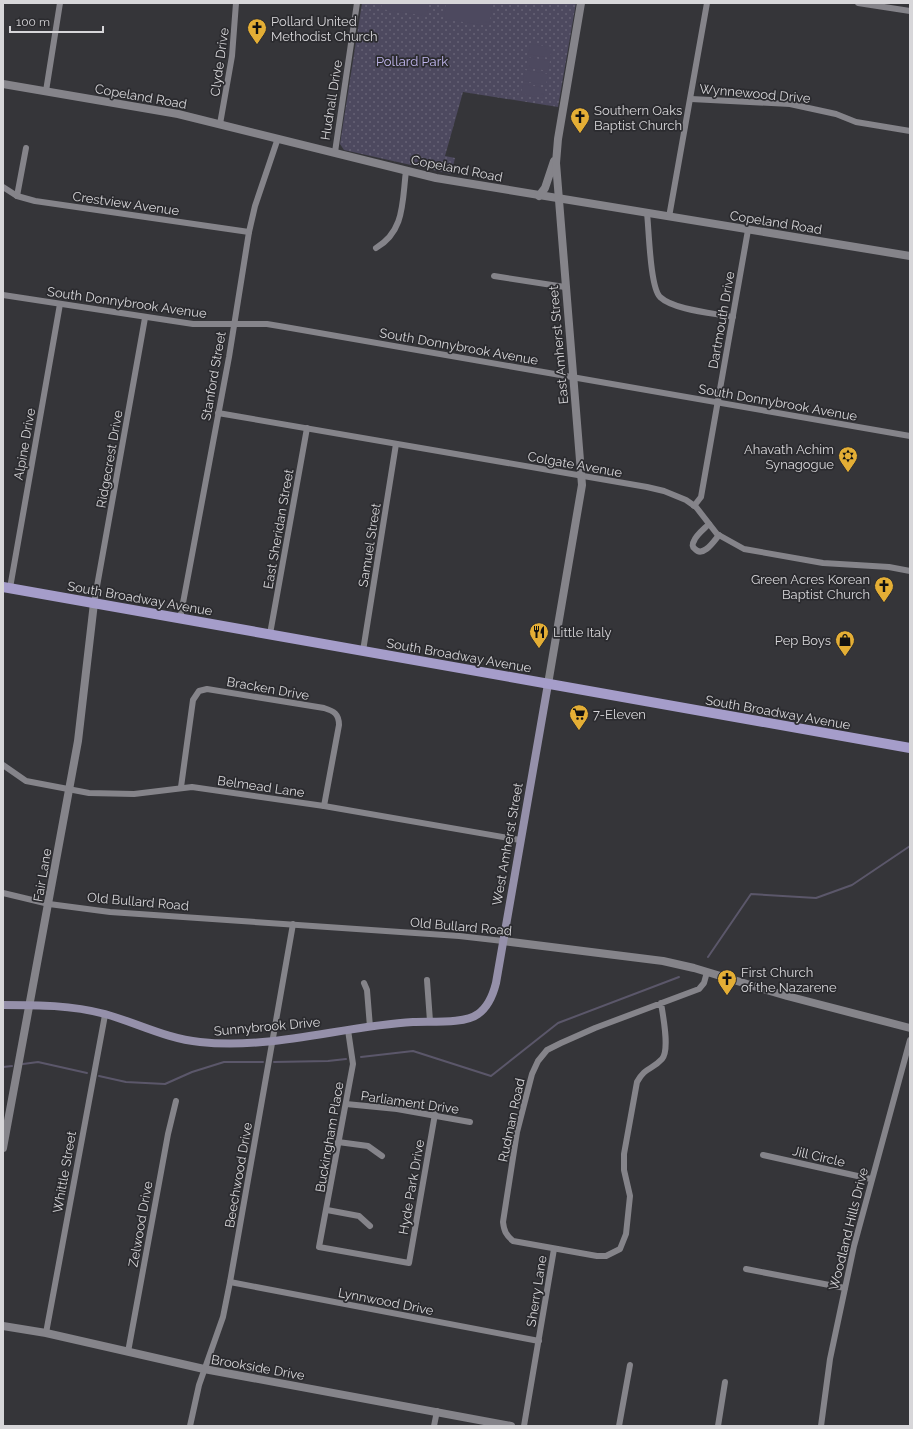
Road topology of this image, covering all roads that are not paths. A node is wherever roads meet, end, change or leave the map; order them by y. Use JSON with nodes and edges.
{"nodes":[{"id":1,"x":60,"y":3,"type":"edge"},
{"id":2,"x":236,"y":3,"type":"edge"},
{"id":3,"x":357,"y":3,"type":"edge"},
{"id":4,"x":581,"y":3,"type":"edge"},
{"id":5,"x":707,"y":3,"type":"edge"},
{"id":6,"x":858,"y":3,"type":"edge"},
{"id":7,"x":910,"y":11,"type":"edge"},
{"id":8,"x":3,"y":84,"type":"edge"},
{"id":9,"x":46,"y":91,"type":"junction"},
{"id":10,"x":691,"y":99,"type":"junction"},
{"id":11,"x":220,"y":124,"type":"junction"},
{"id":12,"x":910,"y":131,"type":"edge"},
{"id":13,"x":278,"y":138,"type":"junction"},
{"id":14,"x":26,"y":148,"type":"dead end"},
{"id":15,"x":335,"y":152,"type":"junction"},
{"id":16,"x":556,"y":154,"type":"junction"},
{"id":17,"x":406,"y":171,"type":"junction"},
{"id":18,"x":3,"y":187,"type":"edge"},
{"id":19,"x":17,"y":196,"type":"junction"},
{"id":20,"x":539,"y":196,"type":"junction"},
{"id":21,"x":558,"y":199,"type":"junction"},
{"id":22,"x":648,"y":213,"type":"junction"},
{"id":23,"x":669,"y":217,"type":"junction"},
{"id":24,"x":748,"y":230,"type":"junction"},
{"id":25,"x":249,"y":232,"type":"junction"},
{"id":26,"x":376,"y":248,"type":"dead end"},
{"id":27,"x":910,"y":256,"type":"edge"},
{"id":28,"x":494,"y":276,"type":"dead end"},
{"id":29,"x":565,"y":287,"type":"junction"},
{"id":30,"x":3,"y":295,"type":"edge"},
{"id":31,"x":60,"y":304,"type":"junction"},
{"id":32,"x":733,"y":317,"type":"junction"},
{"id":33,"x":146,"y":318,"type":"junction"},
{"id":34,"x":233,"y":324,"type":"junction"},
{"id":35,"x":574,"y":377,"type":"junction"},
{"id":36,"x":718,"y":402,"type":"junction"},
{"id":37,"x":218,"y":413,"type":"junction"},
{"id":38,"x":307,"y":428,"type":"junction"},
{"id":39,"x":910,"y":436,"type":"edge"},
{"id":40,"x":396,"y":444,"type":"junction"},
{"id":41,"x":582,"y":477,"type":"junction"},
{"id":42,"x":694,"y":506,"type":"junction"},
{"id":43,"x":709,"y":524,"type":"junction"},
{"id":44,"x":719,"y":535,"type":"junction"},
{"id":45,"x":910,"y":571,"type":"edge"},
{"id":46,"x":6,"y":588,"type":"edge"},
{"id":47,"x":94,"y":604,"type":"junction"},
{"id":48,"x":180,"y":619,"type":"junction"},
{"id":49,"x":270,"y":634,"type":"junction"},
{"id":50,"x":363,"y":650,"type":"junction"},
{"id":51,"x":548,"y":684,"type":"junction"},
{"id":52,"x":910,"y":748,"type":"edge"},
{"id":53,"x":3,"y":765,"type":"edge"},
{"id":54,"x":180,"y":787,"type":"junction"},
{"id":55,"x":69,"y":790,"type":"junction"},
{"id":56,"x":324,"y":806,"type":"junction"},
{"id":57,"x":520,"y":840,"type":"junction"},
{"id":58,"x":3,"y":893,"type":"edge"},
{"id":59,"x":49,"y":904,"type":"junction"},
{"id":60,"x":293,"y":924,"type":"junction"},
{"id":61,"x":503,"y":941,"type":"junction"},
{"id":62,"x":707,"y":972,"type":"junction"},
{"id":63,"x":427,"y":980,"type":"dead end"},
{"id":64,"x":364,"y":983,"type":"dead end"},
{"id":65,"x":661,"y":1003,"type":"junction"},
{"id":66,"x":3,"y":1005,"type":"edge"},
{"id":67,"x":29,"y":1005,"type":"junction"},
{"id":68,"x":486,"y":1006,"type":"joint"},
{"id":69,"x":106,"y":1014,"type":"junction"},
{"id":70,"x":430,"y":1020,"type":"junction"},
{"id":71,"x":370,"y":1027,"type":"junction"},
{"id":72,"x":910,"y":1028,"type":"edge"},
{"id":73,"x":348,"y":1030,"type":"junction"},
{"id":74,"x":272,"y":1040,"type":"junction"},
{"id":75,"x":910,"y":1040,"type":"edge"},
{"id":76,"x":176,"y":1101,"type":"dead end"},
{"id":77,"x":346,"y":1104,"type":"junction"},
{"id":78,"x":435,"y":1114,"type":"junction"},
{"id":79,"x":6,"y":1115,"type":"edge"},
{"id":80,"x":470,"y":1122,"type":"dead end"},
{"id":81,"x":338,"y":1142,"type":"junction"},
{"id":82,"x":3,"y":1148,"type":"edge"},
{"id":83,"x":763,"y":1154,"type":"dead end"},
{"id":84,"x":382,"y":1156,"type":"dead end"},
{"id":85,"x":871,"y":1179,"type":"junction"},
{"id":86,"x":327,"y":1210,"type":"junction"},
{"id":87,"x":370,"y":1226,"type":"dead end"},
{"id":88,"x":319,"y":1247,"type":"joint"},
{"id":89,"x":554,"y":1249,"type":"junction"},
{"id":90,"x":746,"y":1269,"type":"dead end"},
{"id":91,"x":230,"y":1282,"type":"junction"},
{"id":92,"x":845,"y":1288,"type":"junction"},
{"id":93,"x":3,"y":1326,"type":"edge"},
{"id":94,"x":46,"y":1334,"type":"junction"},
{"id":95,"x":539,"y":1341,"type":"junction"},
{"id":96,"x":128,"y":1352,"type":"junction"},
{"id":97,"x":630,"y":1365,"type":"dead end"},
{"id":98,"x":204,"y":1369,"type":"junction"},
{"id":99,"x":725,"y":1382,"type":"dead end"},
{"id":100,"x":437,"y":1411,"type":"junction"},
{"id":101,"x":190,"y":1426,"type":"edge"},
{"id":102,"x":434,"y":1426,"type":"edge"},
{"id":103,"x":510,"y":1426,"type":"edge"},
{"id":104,"x":524,"y":1426,"type":"edge"},
{"id":105,"x":619,"y":1426,"type":"edge"},
{"id":106,"x":718,"y":1426,"type":"edge"},
{"id":107,"x":821,"y":1426,"type":"edge"}],
"edges":[{"from":1,"to":9,"type":"street"},
{"from":2,"to":11,"type":"street","name":"Clyde Drive"},
{"from":3,"to":15,"type":"street","name":"Hudnall Drive"},
{"from":4,"to":16,"type":"street","name":"East Amherst Street"},
{"from":5,"to":10,"type":"street"},
{"from":6,"to":7,"type":"street"},
{"from":8,"to":9,"type":"street","name":"Copeland Road"},
{"from":9,"to":11,"type":"street","name":"Copeland Road"},
{"from":10,"to":12,"type":"street","name":"Wynnewood Drive"},
{"from":10,"to":23,"type":"street"},
{"from":11,"to":13,"type":"street","name":"Copeland Road"},
{"from":13,"to":15,"type":"street","name":"Copeland Road"},
{"from":13,"to":25,"type":"street","name":"Stanford Street"},
{"from":14,"to":19,"type":"street"},
{"from":15,"to":17,"type":"street","name":"Copeland Road"},
{"from":16,"to":20,"type":"street"},
{"from":16,"to":21,"type":"street","name":"East Amherst Street"},
{"from":17,"to":20,"type":"street","name":"Copeland Road"},
{"from":17,"to":26,"type":"street"},
{"from":18,"to":19,"type":"street","name":"Crestview Avenue"},
{"from":19,"to":25,"type":"street","name":"Crestview Avenue"},
{"from":20,"to":21,"type":"street","name":"Copeland Road"},
{"from":21,"to":22,"type":"street","name":"Copeland Road"},
{"from":21,"to":29,"type":"street","name":"East Amherst Street"},
{"from":22,"to":23,"type":"street","name":"Copeland Road"},
{"from":22,"to":32,"type":"street"},
{"from":23,"to":24,"type":"street","name":"Copeland Road"},
{"from":24,"to":27,"type":"street","name":"Copeland Road"},
{"from":24,"to":32,"type":"street","name":"Dartmouth Drive"},
{"from":25,"to":34,"type":"street","name":"Stanford Street"},
{"from":28,"to":29,"type":"street"},
{"from":29,"to":35,"type":"street","name":"East Amherst Street"},
{"from":30,"to":31,"type":"street","name":"South Donnybrook Avenue"},
{"from":31,"to":33,"type":"street","name":"South Donnybrook Avenue"},
{"from":31,"to":46,"type":"street","name":"Alpine Drive"},
{"from":32,"to":36,"type":"street","name":"Dartmouth Drive"},
{"from":33,"to":34,"type":"street","name":"South Donnybrook Avenue"},
{"from":33,"to":47,"type":"street","name":"Ridgecrest Drive"},
{"from":34,"to":35,"type":"street","name":"South Donnybrook Avenue"},
{"from":34,"to":37,"type":"street","name":"Stanford Street"},
{"from":35,"to":36,"type":"street","name":"South Donnybrook Avenue"},
{"from":35,"to":41,"type":"street","name":"East Amherst Street"},
{"from":36,"to":39,"type":"street","name":"South Donnybrook Avenue"},
{"from":36,"to":42,"type":"street","name":"Dartmouth Drive"},
{"from":37,"to":38,"type":"street","name":"Colgate Avenue"},
{"from":37,"to":48,"type":"street","name":"Stanford Street"},
{"from":38,"to":40,"type":"street","name":"Colgate Avenue"},
{"from":38,"to":49,"type":"street","name":"East Sheridan Street"},
{"from":40,"to":41,"type":"street","name":"Colgate Avenue"},
{"from":40,"to":50,"type":"street","name":"Samuel Street"},
{"from":41,"to":42,"type":"street","name":"Colgate Avenue"},
{"from":41,"to":51,"type":"street","name":"East Amherst Street"},
{"from":42,"to":43,"type":"street","name":"Colgate Avenue"},
{"from":43,"to":44,"type":"street","name":"Colgate Avenue"},
{"from":43,"to":44,"type":"street"},
{"from":44,"to":45,"type":"street","name":"Colgate Avenue"},
{"from":46,"to":47,"type":"main road","name":"South Broadway Avenue"},
{"from":47,"to":48,"type":"main road","name":"South Broadway Avenue"},
{"from":47,"to":55,"type":"street","name":"Fair Lane"},
{"from":48,"to":49,"type":"main road","name":"South Broadway Avenue"},
{"from":49,"to":50,"type":"main road","name":"South Broadway Avenue"},
{"from":50,"to":51,"type":"main road","name":"South Broadway Avenue"},
{"from":51,"to":52,"type":"main road","name":"South Broadway Avenue"},
{"from":51,"to":57,"type":"main road","name":"West Amherst Street"},
{"from":53,"to":55,"type":"street","name":"Belmead Lane"},
{"from":54,"to":55,"type":"street","name":"Belmead Lane"},
{"from":54,"to":56,"type":"street","name":"Belmead Lane"},
{"from":54,"to":56,"type":"street","name":"Bracken Drive"},
{"from":55,"to":59,"type":"street","name":"Fair Lane"},
{"from":56,"to":57,"type":"street","name":"Belmead Lane"},
{"from":57,"to":61,"type":"main road","name":"West Amherst Street"},
{"from":58,"to":59,"type":"street","name":"Old Bullard Road"},
{"from":59,"to":60,"type":"street","name":"Old Bullard Road"},
{"from":59,"to":67,"type":"street","name":"Fair Lane"},
{"from":60,"to":61,"type":"street","name":"Old Bullard Road"},
{"from":60,"to":74,"type":"street","name":"Beechwood Drive"},
{"from":61,"to":62,"type":"street","name":"Old Bullard Road"},
{"from":61,"to":68,"type":"main road","name":"West Amherst Street"},
{"from":62,"to":65,"type":"street","name":"Rudman Road"},
{"from":62,"to":72,"type":"street","name":"Old Bullard Road"},
{"from":63,"to":70,"type":"street"},
{"from":64,"to":71,"type":"street"},
{"from":65,"to":89,"type":"street","name":"Sherry Lane"},
{"from":65,"to":89,"type":"street","name":"Rudman Road"},
{"from":66,"to":67,"type":"main road","name":"Sunnybrook Drive"},
{"from":67,"to":69,"type":"main road","name":"Sunnybrook Drive"},
{"from":67,"to":79,"type":"street","name":"Fair Lane"},
{"from":68,"to":70,"type":"main road","name":"Sunnybrook Drive"},
{"from":69,"to":74,"type":"main road","name":"Sunnybrook Drive"},
{"from":69,"to":94,"type":"street","name":"Whittle Street"},
{"from":70,"to":71,"type":"main road","name":"Sunnybrook Drive"},
{"from":71,"to":73,"type":"main road","name":"Sunnybrook Drive"},
{"from":73,"to":74,"type":"main road","name":"Sunnybrook Drive"},
{"from":73,"to":77,"type":"street","name":"Buckingham Place"},
{"from":74,"to":91,"type":"street","name":"Beechwood Drive"},
{"from":75,"to":85,"type":"street","name":"Woodland Hills Drive"},
{"from":76,"to":96,"type":"street","name":"Zelwood Drive"},
{"from":77,"to":78,"type":"street","name":"Parliament Drive"},
{"from":77,"to":81,"type":"street","name":"Buckingham Place"},
{"from":78,"to":80,"type":"street","name":"Parliament Drive"},
{"from":78,"to":88,"type":"street","name":"Hyde Park Drive"},
{"from":79,"to":82,"type":"street","name":"Fair Lane"},
{"from":81,"to":84,"type":"street"},
{"from":81,"to":86,"type":"street","name":"Buckingham Place"},
{"from":83,"to":85,"type":"street","name":"Jill Circle"},
{"from":85,"to":92,"type":"street","name":"Woodland Hills Drive"},
{"from":86,"to":87,"type":"street"},
{"from":86,"to":88,"type":"street","name":"Buckingham Place"},
{"from":89,"to":95,"type":"street","name":"Sherry Lane"},
{"from":90,"to":92,"type":"street"},
{"from":91,"to":95,"type":"street","name":"Lynnwood Drive"},
{"from":91,"to":98,"type":"street","name":"Beechwood Drive"},
{"from":92,"to":107,"type":"street","name":"Woodland Hills Drive"},
{"from":93,"to":94,"type":"street","name":"Brookside Drive"},
{"from":94,"to":96,"type":"street","name":"Brookside Drive"},
{"from":95,"to":104,"type":"street","name":"Sherry Lane"},
{"from":96,"to":98,"type":"street","name":"Brookside Drive"},
{"from":97,"to":105,"type":"street"},
{"from":98,"to":100,"type":"street","name":"Brookside Drive"},
{"from":98,"to":101,"type":"street","name":"Beechwood Drive"},
{"from":99,"to":106,"type":"street"},
{"from":100,"to":102,"type":"street"},
{"from":100,"to":103,"type":"street","name":"Brookside Drive"}]}
